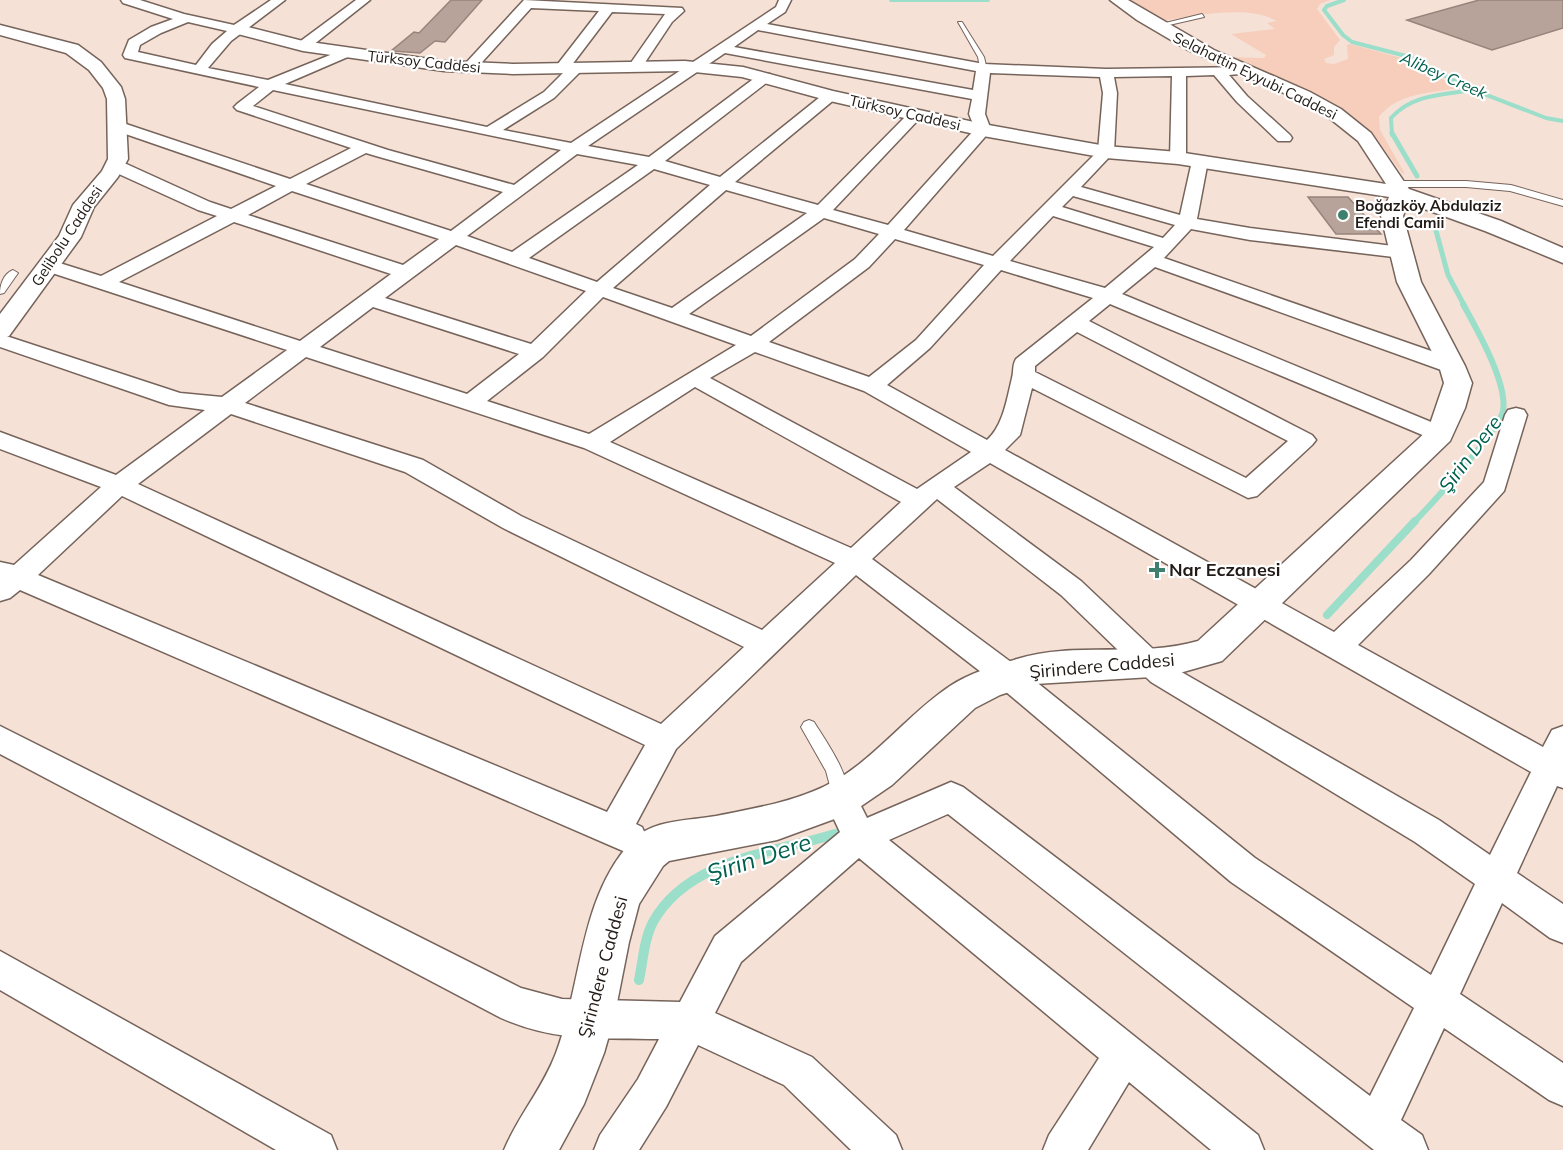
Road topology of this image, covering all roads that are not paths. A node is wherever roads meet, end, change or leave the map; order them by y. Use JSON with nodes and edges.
{"nodes":[{"id":1,"x":127,"y":0,"type":"edge"},
{"id":2,"x":279,"y":0,"type":"edge"},
{"id":3,"x":364,"y":0,"type":"edge"},
{"id":4,"x":785,"y":0,"type":"edge"},
{"id":5,"x":1118,"y":0,"type":"edge"},
{"id":6,"x":529,"y":2,"type":"edge"},
{"id":7,"x":608,"y":8,"type":"junction"},
{"id":8,"x":1202,"y":16,"type":"dead end"},
{"id":9,"x":187,"y":18,"type":"junction"},
{"id":10,"x":960,"y":23,"type":"dead end"},
{"id":11,"x":758,"y":26,"type":"junction"},
{"id":12,"x":1156,"y":26,"type":"junction"},
{"id":13,"x":236,"y":29,"type":"junction"},
{"id":14,"x":0,"y":30,"type":"edge"},
{"id":15,"x":303,"y":46,"type":"junction"},
{"id":16,"x":720,"y":48,"type":"junction"},
{"id":17,"x":345,"y":54,"type":"junction"},
{"id":18,"x":635,"y":67,"type":"junction"},
{"id":19,"x":693,"y":67,"type":"junction"},
{"id":20,"x":201,"y":68,"type":"junction"},
{"id":21,"x":469,"y":68,"type":"junction"},
{"id":22,"x":984,"y":68,"type":"junction"},
{"id":23,"x":568,"y":69,"type":"junction"},
{"id":24,"x":1245,"y":70,"type":"junction"},
{"id":25,"x":1179,"y":71,"type":"junction"},
{"id":26,"x":1218,"y":71,"type":"junction"},
{"id":27,"x":1106,"y":73,"type":"junction"},
{"id":28,"x":765,"y":77,"type":"junction"},
{"id":29,"x":273,"y":84,"type":"junction"},
{"id":30,"x":830,"y":96,"type":"junction"},
{"id":31,"x":979,"y":96,"type":"junction"},
{"id":32,"x":914,"y":116,"type":"junction"},
{"id":33,"x":117,"y":126,"type":"junction"},
{"id":34,"x":983,"y":130,"type":"junction"},
{"id":35,"x":489,"y":132,"type":"junction"},
{"id":36,"x":1284,"y":138,"type":"dead end"},
{"id":37,"x":365,"y":147,"type":"junction"},
{"id":38,"x":576,"y":147,"type":"junction"},
{"id":39,"x":1106,"y":152,"type":"junction"},
{"id":40,"x":1189,"y":159,"type":"junction"},
{"id":41,"x":652,"y":163,"type":"junction"},
{"id":42,"x":116,"y":166,"type":"junction"},
{"id":43,"x":293,"y":184,"type":"junction"},
{"id":44,"x":722,"y":184,"type":"junction"},
{"id":45,"x":1398,"y":188,"type":"junction"},
{"id":46,"x":1069,"y":189,"type":"junction"},
{"id":47,"x":518,"y":192,"type":"junction"},
{"id":48,"x":1563,"y":203,"type":"edge"},
{"id":49,"x":1049,"y":209,"type":"junction"},
{"id":50,"x":821,"y":212,"type":"junction"},
{"id":51,"x":233,"y":215,"type":"junction"},
{"id":52,"x":1187,"y":223,"type":"junction"},
{"id":53,"x":892,"y":232,"type":"junction"},
{"id":54,"x":454,"y":238,"type":"junction"},
{"id":55,"x":1159,"y":252,"type":"junction"},
{"id":56,"x":1402,"y":252,"type":"junction"},
{"id":57,"x":1563,"y":256,"type":"edge"},
{"id":58,"x":515,"y":260,"type":"junction"},
{"id":59,"x":997,"y":263,"type":"junction"},
{"id":60,"x":50,"y":266,"type":"junction"},
{"id":61,"x":13,"y":273,"type":"dead end"},
{"id":62,"x":407,"y":273,"type":"junction"},
{"id":63,"x":102,"y":283,"type":"junction"},
{"id":64,"x":600,"y":290,"type":"junction"},
{"id":65,"x":0,"y":291,"type":"edge"},
{"id":66,"x":1109,"y":296,"type":"junction"},
{"id":67,"x":370,"y":300,"type":"junction"},
{"id":68,"x":674,"y":316,"type":"junction"},
{"id":69,"x":1074,"y":322,"type":"junction"},
{"id":70,"x":0,"y":331,"type":"edge"},
{"id":71,"x":0,"y":340,"type":"edge"},
{"id":72,"x":753,"y":344,"type":"junction"},
{"id":73,"x":303,"y":349,"type":"junction"},
{"id":74,"x":535,"y":352,"type":"junction"},
{"id":75,"x":1452,"y":366,"type":"junction"},
{"id":76,"x":1024,"y":375,"type":"junction"},
{"id":77,"x":694,"y":378,"type":"junction"},
{"id":78,"x":872,"y":386,"type":"junction"},
{"id":79,"x":470,"y":403,"type":"junction"},
{"id":80,"x":228,"y":405,"type":"junction"},
{"id":81,"x":1516,"y":414,"type":"dead end"},
{"id":82,"x":1440,"y":434,"type":"junction"},
{"id":83,"x":0,"y":440,"type":"edge"},
{"id":84,"x":592,"y":442,"type":"junction"},
{"id":85,"x":990,"y":452,"type":"junction"},
{"id":86,"x":119,"y":485,"type":"junction"},
{"id":87,"x":927,"y":494,"type":"junction"},
{"id":88,"x":854,"y":560,"type":"junction"},
{"id":89,"x":6,"y":579,"type":"edge"},
{"id":90,"x":1260,"y":604,"type":"junction"},
{"id":91,"x":766,"y":645,"type":"junction"},
{"id":92,"x":1336,"y":648,"type":"junction"},
{"id":93,"x":1149,"y":662,"type":"junction"},
{"id":94,"x":1009,"y":677,"type":"junction"},
{"id":95,"x":809,"y":727,"type":"dead end"},
{"id":96,"x":0,"y":740,"type":"edge"},
{"id":97,"x":665,"y":740,"type":"junction"},
{"id":98,"x":1558,"y":760,"type":"edge"},
{"id":99,"x":840,"y":798,"type":"junction"},
{"id":100,"x":614,"y":832,"type":"junction"},
{"id":101,"x":859,"y":837,"type":"junction"},
{"id":102,"x":653,"y":848,"type":"junction"},
{"id":103,"x":1497,"y":879,"type":"junction"},
{"id":104,"x":1563,"y":925,"type":"edge"},
{"id":105,"x":0,"y":969,"type":"edge"},
{"id":106,"x":1438,"y":1002,"type":"junction"},
{"id":107,"x":591,"y":1018,"type":"junction"},
{"id":108,"x":690,"y":1021,"type":"junction"},
{"id":109,"x":1125,"y":1053,"type":"junction"},
{"id":110,"x":1563,"y":1086,"type":"edge"},
{"id":111,"x":1377,"y":1127,"type":"junction"},
{"id":112,"x":316,"y":1150,"type":"edge"},
{"id":113,"x":529,"y":1150,"type":"edge"},
{"id":114,"x":615,"y":1150,"type":"edge"},
{"id":115,"x":881,"y":1150,"type":"edge"},
{"id":116,"x":1064,"y":1150,"type":"edge"},
{"id":117,"x":1243,"y":1150,"type":"edge"},
{"id":118,"x":1407,"y":1150,"type":"edge"}],
"edges":[{"from":1,"to":9,"type":"street"},
{"from":2,"to":13,"type":"street"},
{"from":3,"to":15,"type":"street"},
{"from":4,"to":11,"type":"street"},
{"from":5,"to":12,"type":"street","name":"Selahattin Eyyubi Caddesi"},
{"from":6,"to":7,"type":"street"},
{"from":6,"to":21,"type":"street"},
{"from":7,"to":18,"type":"street"},
{"from":7,"to":23,"type":"street"},
{"from":8,"to":12,"type":"lane"},
{"from":9,"to":13,"type":"street"},
{"from":9,"to":20,"type":"street"},
{"from":10,"to":22,"type":"lane"},
{"from":11,"to":16,"type":"street"},
{"from":11,"to":22,"type":"street"},
{"from":12,"to":24,"type":"street","name":"Selahattin Eyyubi Caddesi"},
{"from":13,"to":15,"type":"street","name":"Türksoy Caddesi"},
{"from":13,"to":20,"type":"street"},
{"from":14,"to":33,"type":"street"},
{"from":15,"to":17,"type":"street","name":"Türksoy Caddesi"},
{"from":16,"to":19,"type":"street"},
{"from":16,"to":31,"type":"street"},
{"from":17,"to":21,"type":"street","name":"Türksoy Caddesi"},
{"from":17,"to":29,"type":"street"},
{"from":18,"to":19,"type":"street","name":"Türksoy Caddesi"},
{"from":18,"to":23,"type":"street","name":"Türksoy Caddesi"},
{"from":19,"to":28,"type":"street","name":"Türksoy Caddesi"},
{"from":19,"to":38,"type":"street"},
{"from":20,"to":29,"type":"street"},
{"from":21,"to":23,"type":"street","name":"Türksoy Caddesi"},
{"from":22,"to":27,"type":"street"},
{"from":22,"to":31,"type":"street"},
{"from":23,"to":35,"type":"street"},
{"from":24,"to":26,"type":"street"},
{"from":24,"to":45,"type":"street","name":"Selahattin Eyyubi Caddesi"},
{"from":25,"to":26,"type":"street"},
{"from":25,"to":27,"type":"street"},
{"from":25,"to":40,"type":"street"},
{"from":26,"to":36,"type":"street"},
{"from":27,"to":39,"type":"street"},
{"from":28,"to":30,"type":"street","name":"Türksoy Caddesi"},
{"from":28,"to":41,"type":"street"},
{"from":29,"to":35,"type":"street"},
{"from":29,"to":37,"type":"street"},
{"from":30,"to":32,"type":"street","name":"Türksoy Caddesi"},
{"from":30,"to":44,"type":"street"},
{"from":31,"to":34,"type":"street"},
{"from":32,"to":34,"type":"street","name":"Türksoy Caddesi"},
{"from":32,"to":50,"type":"street"},
{"from":33,"to":42,"type":"street"},
{"from":33,"to":43,"type":"street"},
{"from":34,"to":39,"type":"street","name":"Türksoy Caddesi"},
{"from":34,"to":53,"type":"street"},
{"from":35,"to":38,"type":"street"},
{"from":37,"to":43,"type":"street"},
{"from":37,"to":47,"type":"street"},
{"from":38,"to":41,"type":"street"},
{"from":38,"to":47,"type":"street"},
{"from":39,"to":40,"type":"street","name":"Türksoy Caddesi"},
{"from":39,"to":46,"type":"street"},
{"from":40,"to":45,"type":"street","name":"Türksoy Caddesi"},
{"from":40,"to":52,"type":"street"},
{"from":41,"to":44,"type":"street"},
{"from":41,"to":58,"type":"street"},
{"from":42,"to":51,"type":"street"},
{"from":42,"to":60,"type":"street","name":"Gelibolu Caddesi"},
{"from":43,"to":51,"type":"street"},
{"from":43,"to":54,"type":"street"},
{"from":44,"to":50,"type":"street"},
{"from":44,"to":64,"type":"street"},
{"from":45,"to":48,"type":"lane"},
{"from":45,"to":56,"type":"street","name":"Şirindere Caddesi"},
{"from":45,"to":57,"type":"street","name":"Türksoy Caddesi"},
{"from":46,"to":49,"type":"street"},
{"from":46,"to":52,"type":"street"},
{"from":47,"to":54,"type":"street"},
{"from":49,"to":55,"type":"street"},
{"from":49,"to":59,"type":"street"},
{"from":50,"to":53,"type":"street"},
{"from":50,"to":68,"type":"street"},
{"from":51,"to":62,"type":"street"},
{"from":51,"to":63,"type":"street"},
{"from":52,"to":55,"type":"street"},
{"from":52,"to":56,"type":"street"},
{"from":53,"to":59,"type":"street"},
{"from":53,"to":72,"type":"street"},
{"from":54,"to":58,"type":"street"},
{"from":54,"to":62,"type":"street"},
{"from":55,"to":66,"type":"street"},
{"from":55,"to":75,"type":"street"},
{"from":56,"to":75,"type":"street","name":"Şirindere Caddesi"},
{"from":58,"to":64,"type":"street"},
{"from":59,"to":66,"type":"street"},
{"from":59,"to":78,"type":"street"},
{"from":60,"to":63,"type":"street"},
{"from":60,"to":70,"type":"street","name":"Gelibolu Caddesi"},
{"from":61,"to":65,"type":"lane"},
{"from":62,"to":67,"type":"street"},
{"from":63,"to":73,"type":"street"},
{"from":64,"to":68,"type":"street"},
{"from":64,"to":74,"type":"street"},
{"from":66,"to":69,"type":"street"},
{"from":66,"to":82,"type":"street"},
{"from":67,"to":73,"type":"street"},
{"from":67,"to":74,"type":"street"},
{"from":68,"to":72,"type":"street"},
{"from":69,"to":76,"type":"street"},
{"from":69,"to":76,"type":"street"},
{"from":71,"to":80,"type":"street"},
{"from":72,"to":77,"type":"street"},
{"from":72,"to":78,"type":"street"},
{"from":73,"to":79,"type":"street"},
{"from":73,"to":80,"type":"street"},
{"from":74,"to":79,"type":"street"},
{"from":75,"to":82,"type":"street","name":"Şirindere Caddesi"},
{"from":76,"to":85,"type":"street"},
{"from":77,"to":84,"type":"street"},
{"from":77,"to":87,"type":"street"},
{"from":78,"to":85,"type":"street"},
{"from":79,"to":84,"type":"street"},
{"from":80,"to":86,"type":"street"},
{"from":80,"to":91,"type":"street"},
{"from":81,"to":92,"type":"street"},
{"from":82,"to":90,"type":"street","name":"Şirindere Caddesi"},
{"from":83,"to":86,"type":"street"},
{"from":84,"to":88,"type":"street"},
{"from":85,"to":87,"type":"street"},
{"from":85,"to":90,"type":"street"},
{"from":86,"to":89,"type":"street"},
{"from":86,"to":97,"type":"street"},
{"from":87,"to":88,"type":"street"},
{"from":87,"to":93,"type":"street"},
{"from":88,"to":91,"type":"street"},
{"from":88,"to":94,"type":"street"},
{"from":89,"to":100,"type":"street"},
{"from":90,"to":92,"type":"street"},
{"from":90,"to":93,"type":"street","name":"Şirindere Caddesi"},
{"from":91,"to":97,"type":"street"},
{"from":92,"to":98,"type":"street"},
{"from":93,"to":94,"type":"street","name":"Şirindere Caddesi"},
{"from":93,"to":103,"type":"street"},
{"from":94,"to":99,"type":"street","name":"Şirindere Caddesi"},
{"from":94,"to":106,"type":"street"},
{"from":95,"to":99,"type":"lane"},
{"from":96,"to":107,"type":"street"},
{"from":97,"to":100,"type":"street"},
{"from":98,"to":103,"type":"street"},
{"from":99,"to":101,"type":"street"},
{"from":99,"to":102,"type":"street","name":"Şirindere Caddesi"},
{"from":100,"to":102,"type":"street"},
{"from":101,"to":108,"type":"street"},
{"from":101,"to":109,"type":"street"},
{"from":101,"to":111,"type":"street"},
{"from":102,"to":107,"type":"street","name":"Şirindere Caddesi"},
{"from":103,"to":104,"type":"street"},
{"from":103,"to":106,"type":"street"},
{"from":105,"to":112,"type":"street"},
{"from":106,"to":110,"type":"street"},
{"from":106,"to":111,"type":"street"},
{"from":107,"to":108,"type":"street"},
{"from":107,"to":113,"type":"street","name":"Şirindere Caddesi"},
{"from":108,"to":114,"type":"street"},
{"from":108,"to":115,"type":"street"},
{"from":109,"to":116,"type":"street"},
{"from":109,"to":117,"type":"street"},
{"from":111,"to":118,"type":"street"}]}
